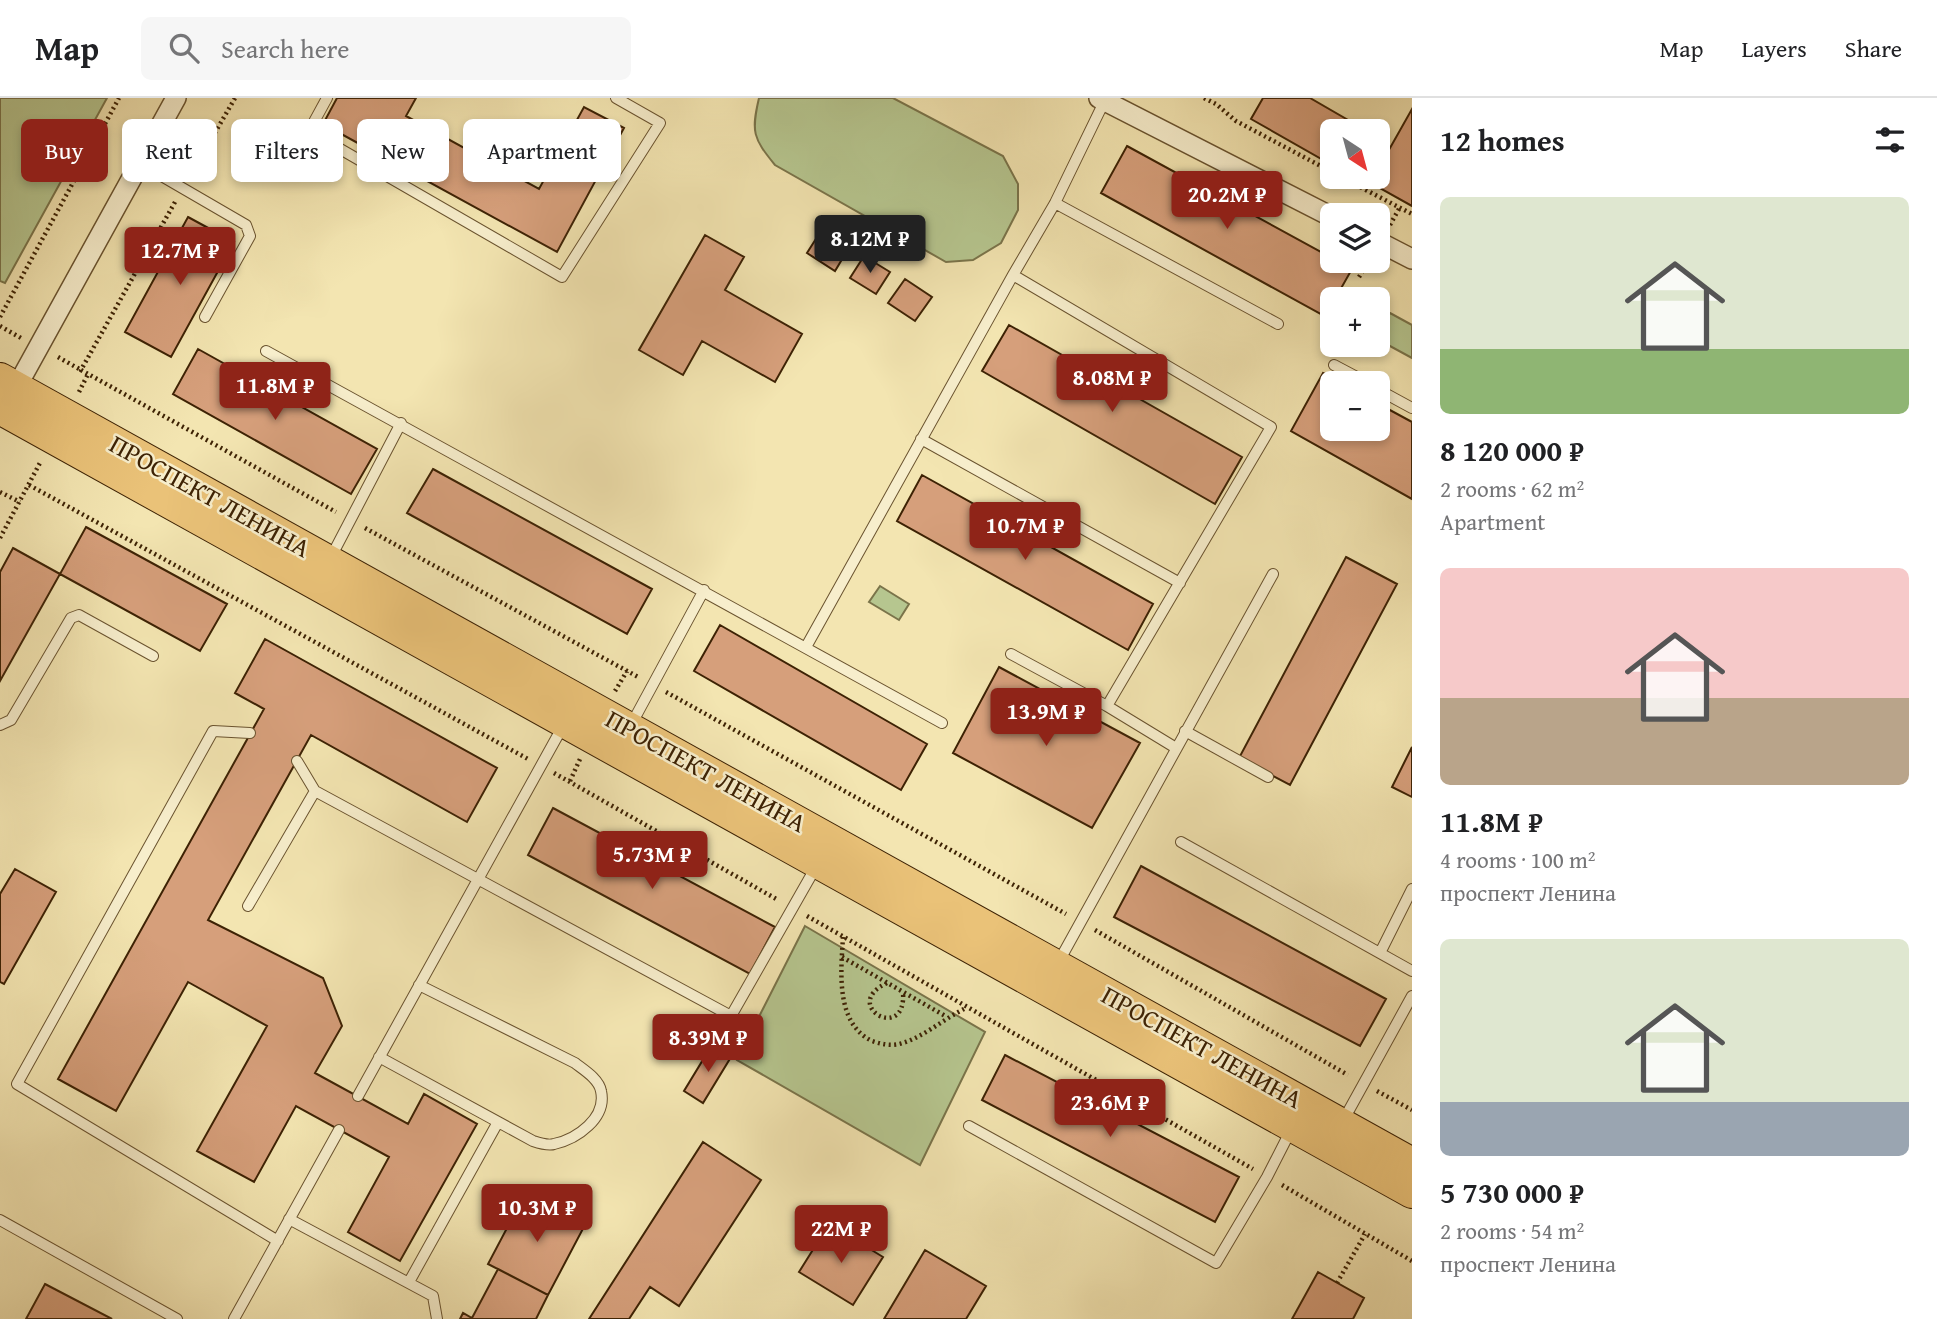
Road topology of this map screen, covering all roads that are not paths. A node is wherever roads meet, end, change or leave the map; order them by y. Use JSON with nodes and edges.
{"nodes":[{"id":1,"x":176,"y":98,"type":"edge"},
{"id":2,"x":327,"y":98,"type":"edge"},
{"id":3,"x":616,"y":98,"type":"edge"},
{"id":4,"x":1103,"y":99,"type":"edge"},
{"id":5,"x":165,"y":119,"type":"edge"},
{"id":6,"x":130,"y":182,"type":"edge"},
{"id":7,"x":174,"y":182,"type":"edge"},
{"id":8,"x":1055,"y":203,"type":"junction"},
{"id":9,"x":1320,"y":212,"type":"edge"},
{"id":10,"x":1390,"y":241,"type":"edge"},
{"id":11,"x":1412,"y":259,"type":"edge"},
{"id":12,"x":1013,"y":275,"type":"junction"},
{"id":13,"x":205,"y":317,"type":"dead end"},
{"id":14,"x":1278,"y":324,"type":"dead end"},
{"id":15,"x":267,"y":351,"type":"dead end"},
{"id":16,"x":1334,"y":365,"type":"dead end"},
{"id":17,"x":1345,"y":371,"type":"edge"},
{"id":18,"x":5,"y":396,"type":"edge"},
{"id":19,"x":1390,"y":396,"type":"edge"},
{"id":20,"x":1412,"y":408,"type":"edge"},
{"id":21,"x":401,"y":423,"type":"junction"},
{"id":22,"x":921,"y":439,"type":"junction"},
{"id":23,"x":329,"y":562,"type":"junction"},
{"id":24,"x":1273,"y":574,"type":"dead end"},
{"id":25,"x":1180,"y":583,"type":"junction"},
{"id":26,"x":704,"y":590,"type":"junction"},
{"id":27,"x":806,"y":647,"type":"junction"},
{"id":28,"x":1012,"y":654,"type":"dead end"},
{"id":29,"x":153,"y":656,"type":"dead end"},
{"id":30,"x":1107,"y":706,"type":"junction"},
{"id":31,"x":565,"y":721,"type":"junction"},
{"id":32,"x":942,"y":723,"type":"dead end"},
{"id":33,"x":0,"y":725,"type":"edge"},
{"id":34,"x":629,"y":728,"type":"junction"},
{"id":35,"x":1185,"y":731,"type":"junction"},
{"id":36,"x":250,"y":733,"type":"dead end"},
{"id":37,"x":1176,"y":748,"type":"junction"},
{"id":38,"x":296,"y":761,"type":"dead end"},
{"id":39,"x":1268,"y":777,"type":"dead end"},
{"id":40,"x":315,"y":791,"type":"junction"},
{"id":41,"x":1181,"y":842,"type":"dead end"},
{"id":42,"x":819,"y":861,"type":"junction"},
{"id":43,"x":477,"y":880,"type":"junction"},
{"id":44,"x":1412,"y":889,"type":"edge"},
{"id":45,"x":248,"y":906,"type":"dead end"},
{"id":46,"x":1380,"y":953,"type":"junction"},
{"id":47,"x":1056,"y":966,"type":"junction"},
{"id":48,"x":1412,"y":971,"type":"edge"},
{"id":49,"x":419,"y":985,"type":"junction"},
{"id":50,"x":1412,"y":996,"type":"edge"},
{"id":51,"x":379,"y":1057,"type":"junction"},
{"id":52,"x":358,"y":1096,"type":"dead end"},
{"id":53,"x":498,"y":1122,"type":"junction"},
{"id":54,"x":1341,"y":1125,"type":"junction"},
{"id":55,"x":969,"y":1126,"type":"dead end"},
{"id":56,"x":1293,"y":1127,"type":"junction"},
{"id":57,"x":340,"y":1129,"type":"dead end"},
{"id":58,"x":1412,"y":1164,"type":"edge"},
{"id":59,"x":1412,"y":1192,"type":"edge"},
{"id":60,"x":289,"y":1219,"type":"junction"},
{"id":61,"x":0,"y":1220,"type":"edge"},
{"id":62,"x":278,"y":1241,"type":"junction"},
{"id":63,"x":409,"y":1282,"type":"junction"},
{"id":64,"x":177,"y":1319,"type":"edge"},
{"id":65,"x":234,"y":1319,"type":"edge"},
{"id":66,"x":437,"y":1319,"type":"edge"}],
"edges":[{"from":1,"to":5,"type":"street"},
{"from":2,"to":3,"type":"lane"},
{"from":4,"to":8,"type":"lane"},
{"from":4,"to":9,"type":"street"},
{"from":6,"to":18,"type":"street"},
{"from":7,"to":13,"type":"lane"},
{"from":8,"to":12,"type":"lane"},
{"from":8,"to":14,"type":"lane"},
{"from":10,"to":11,"type":"street"},
{"from":12,"to":22,"type":"lane"},
{"from":12,"to":25,"type":"lane"},
{"from":15,"to":21,"type":"lane"},
{"from":16,"to":17,"type":"lane"},
{"from":18,"to":23,"type":"main road","name":"ПРОСПЕКТ ЛЕНИНА"},
{"from":18,"to":31,"type":"main road","name":"ПРОСПЕКТ ЛЕНИНА"},
{"from":19,"to":20,"type":"lane"},
{"from":21,"to":23,"type":"lane"},
{"from":21,"to":26,"type":"lane"},
{"from":22,"to":25,"type":"lane"},
{"from":22,"to":27,"type":"lane"},
{"from":23,"to":34,"type":"main road","name":"ПРОСПЕКТ ЛЕНИНА"},
{"from":24,"to":35,"type":"lane"},
{"from":25,"to":30,"type":"lane"},
{"from":26,"to":27,"type":"lane"},
{"from":26,"to":34,"type":"lane"},
{"from":27,"to":32,"type":"lane"},
{"from":28,"to":30,"type":"lane"},
{"from":29,"to":33,"type":"lane"},
{"from":30,"to":37,"type":"lane"},
{"from":31,"to":42,"type":"main road","name":"ПРОСПЕКТ ЛЕНИНА"},
{"from":31,"to":43,"type":"lane"},
{"from":34,"to":47,"type":"main road","name":"ПРОСПЕКТ ЛЕНИНА"},
{"from":35,"to":37,"type":"lane"},
{"from":35,"to":39,"type":"lane"},
{"from":36,"to":62,"type":"lane"},
{"from":37,"to":47,"type":"lane"},
{"from":38,"to":40,"type":"lane"},
{"from":40,"to":43,"type":"lane"},
{"from":40,"to":45,"type":"lane"},
{"from":41,"to":46,"type":"lane"},
{"from":42,"to":43,"type":"lane"},
{"from":42,"to":56,"type":"main road","name":"ПРОСПЕКТ ЛЕНИНА"},
{"from":43,"to":49,"type":"lane"},
{"from":44,"to":46,"type":"lane"},
{"from":46,"to":48,"type":"lane"},
{"from":47,"to":54,"type":"main road","name":"ПРОСПЕКТ ЛЕНИНА"},
{"from":49,"to":51,"type":"lane"},
{"from":49,"to":53,"type":"lane"},
{"from":50,"to":54,"type":"lane"},
{"from":51,"to":52,"type":"lane"},
{"from":51,"to":53,"type":"lane"},
{"from":53,"to":63,"type":"lane"},
{"from":54,"to":58,"type":"main road","name":"ПРОСПЕКТ ЛЕНИНА"},
{"from":55,"to":56,"type":"lane"},
{"from":56,"to":59,"type":"main road","name":"ПРОСПЕКТ ЛЕНИНА"},
{"from":57,"to":60,"type":"lane"},
{"from":60,"to":62,"type":"lane"},
{"from":60,"to":63,"type":"lane"},
{"from":61,"to":64,"type":"lane"},
{"from":62,"to":65,"type":"lane"},
{"from":63,"to":66,"type":"lane"}]}
